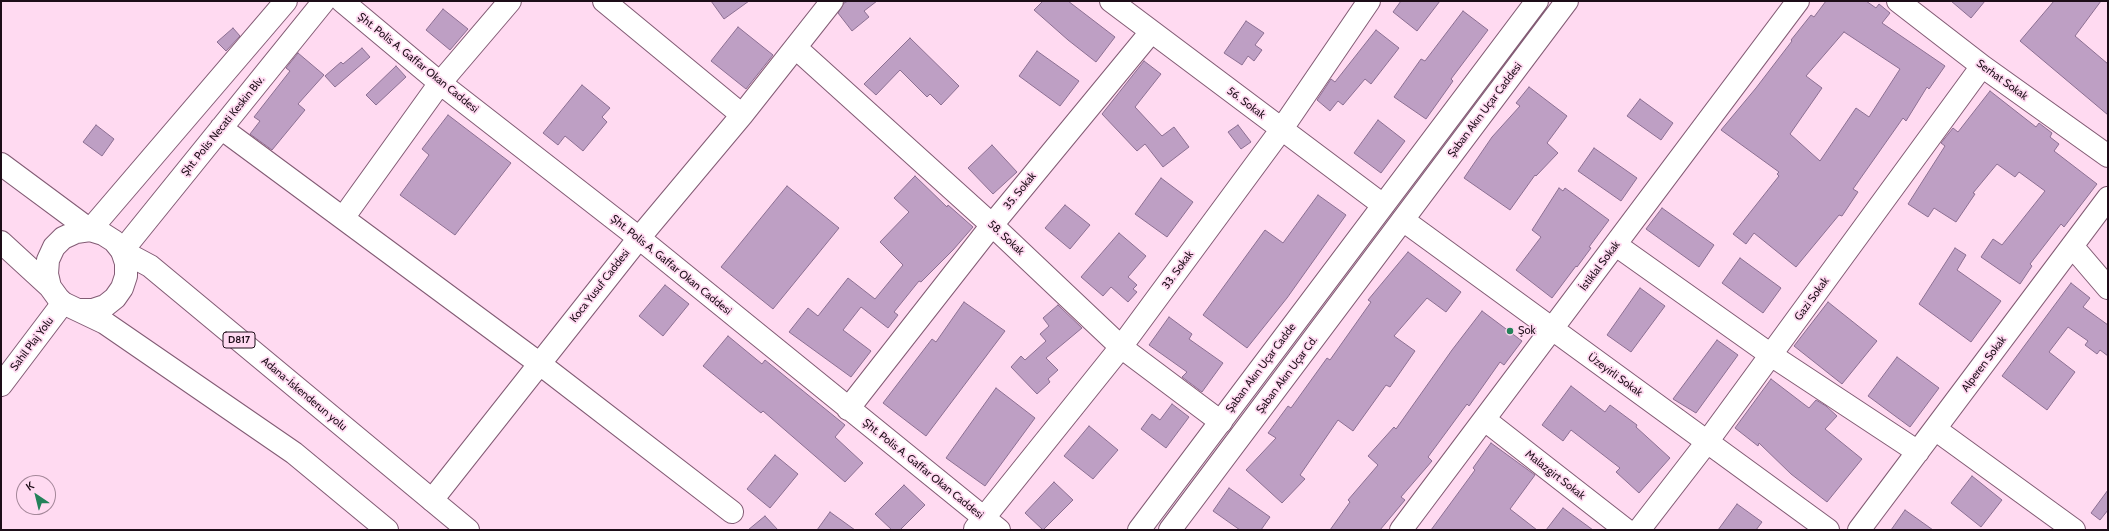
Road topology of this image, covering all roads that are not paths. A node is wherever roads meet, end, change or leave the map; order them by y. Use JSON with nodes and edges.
{"nodes":[{"id":1,"x":286,"y":1,"type":"edge"},
{"id":2,"x":324,"y":1,"type":"edge"},
{"id":3,"x":342,"y":1,"type":"edge"},
{"id":4,"x":510,"y":1,"type":"edge"},
{"id":5,"x":604,"y":1,"type":"edge"},
{"id":6,"x":831,"y":1,"type":"edge"},
{"id":7,"x":1111,"y":1,"type":"edge"},
{"id":8,"x":1369,"y":1,"type":"edge"},
{"id":9,"x":1537,"y":1,"type":"edge"},
{"id":10,"x":1567,"y":1,"type":"edge"},
{"id":11,"x":1798,"y":1,"type":"edge"},
{"id":12,"x":1898,"y":1,"type":"edge"},
{"id":13,"x":1151,"y":32,"type":"junction"},
{"id":14,"x":796,"y":48,"type":"junction"},
{"id":15,"x":1982,"y":66,"type":"junction"},
{"id":16,"x":440,"y":83,"type":"junction"},
{"id":17,"x":742,"y":115,"type":"junction"},
{"id":18,"x":221,"y":128,"type":"junction"},
{"id":19,"x":1281,"y":130,"type":"junction"},
{"id":20,"x":2108,"y":156,"type":"edge"},
{"id":21,"x":1,"y":164,"type":"edge"},
{"id":22,"x":2108,"y":198,"type":"edge"},
{"id":23,"x":1383,"y":205,"type":"junction"},
{"id":24,"x":343,"y":218,"type":"junction"},
{"id":25,"x":1403,"y":220,"type":"junction"},
{"id":26,"x":992,"y":225,"type":"junction"},
{"id":27,"x":90,"y":230,"type":"junction"},
{"id":28,"x":639,"y":238,"type":"junction"},
{"id":29,"x":1,"y":242,"type":"edge"},
{"id":30,"x":1616,"y":245,"type":"junction"},
{"id":31,"x":2072,"y":246,"type":"junction"},
{"id":32,"x":122,"y":251,"type":"junction"},
{"id":33,"x":2108,"y":288,"type":"edge"},
{"id":34,"x":65,"y":300,"type":"junction"},
{"id":35,"x":1553,"y":330,"type":"junction"},
{"id":36,"x":1121,"y":347,"type":"junction"},
{"id":37,"x":1770,"y":355,"type":"junction"},
{"id":38,"x":540,"y":364,"type":"junction"},
{"id":39,"x":1,"y":385,"type":"edge"},
{"id":40,"x":848,"y":409,"type":"junction"},
{"id":41,"x":1485,"y":420,"type":"junction"},
{"id":42,"x":1221,"y":422,"type":"junction"},
{"id":43,"x":1935,"y":429,"type":"junction"},
{"id":44,"x":1707,"y":442,"type":"junction"},
{"id":45,"x":1918,"y":452,"type":"junction"},
{"id":46,"x":432,"y":500,"type":"junction"},
{"id":47,"x":732,"y":512,"type":"dead end"},
{"id":48,"x":986,"y":526,"type":"edge"},
{"id":49,"x":387,"y":530,"type":"edge"},
{"id":50,"x":468,"y":530,"type":"edge"},
{"id":51,"x":1139,"y":530,"type":"edge"},
{"id":52,"x":1170,"y":530,"type":"edge"},
{"id":53,"x":1401,"y":530,"type":"edge"},
{"id":54,"x":1626,"y":530,"type":"edge"},
{"id":55,"x":1639,"y":530,"type":"edge"},
{"id":56,"x":1828,"y":530,"type":"edge"},
{"id":57,"x":1859,"y":530,"type":"edge"},
{"id":58,"x":2074,"y":530,"type":"edge"}],
"edges":[{"from":1,"to":27,"type":"main road"},
{"from":2,"to":18,"type":"main road","name":"Şht. Polis Necati Keskin Blv."},
{"from":3,"to":16,"type":"main road","name":"Şht. Polis A. Gaffar Okan Caddesi"},
{"from":4,"to":16,"type":"main road"},
{"from":5,"to":17,"type":"main road"},
{"from":6,"to":14,"type":"main road","name":"Koca Yusuf Caddesi"},
{"from":7,"to":13,"type":"main road","name":"56. Sokak"},
{"from":8,"to":19,"type":"main road","name":"33. Sokak"},
{"from":9,"to":23,"type":"main road"},
{"from":10,"to":25,"type":"main road","name":"Şaban Akın Uçar Caddesi"},
{"from":11,"to":30,"type":"main road","name":"İstiklal Sokak"},
{"from":12,"to":15,"type":"main road","name":"Serhat Sokak"},
{"from":13,"to":19,"type":"main road","name":"56. Sokak"},
{"from":13,"to":26,"type":"main road","name":"35. Sokak"},
{"from":14,"to":17,"type":"main road","name":"Koca Yusuf Caddesi"},
{"from":14,"to":26,"type":"main road","name":"58. Sokak"},
{"from":15,"to":20,"type":"main road","name":"Serhat Sokak"},
{"from":15,"to":37,"type":"main road","name":"Gazi Sokak"},
{"from":16,"to":24,"type":"main road"},
{"from":16,"to":28,"type":"main road","name":"Şht. Polis A. Gaffar Okan Caddesi"},
{"from":17,"to":28,"type":"main road","name":"Koca Yusuf Caddesi"},
{"from":18,"to":24,"type":"main road"},
{"from":18,"to":32,"type":"main road","name":"Şht. Polis Necati Keskin Blv."},
{"from":19,"to":23,"type":"main road","name":"56. Sokak"},
{"from":19,"to":36,"type":"main road","name":"33. Sokak"},
{"from":21,"to":27,"type":"main road","name":"Adana-İskenderun yolu","number":"D817"},
{"from":22,"to":31,"type":"main road","name":"Alperen Sokak"},
{"from":23,"to":25,"type":"main road","name":"56. Sokak"},
{"from":23,"to":42,"type":"main road","name":"Şaban Akın Uçar Cadde"},
{"from":24,"to":38,"type":"main road"},
{"from":25,"to":35,"type":"main road","name":"Üzeyirli Sokak"},
{"from":25,"to":52,"type":"main road","name":"Şaban Akın Uçar Cd."},
{"from":26,"to":36,"type":"main road","name":"58. Sokak"},
{"from":26,"to":40,"type":"main road","name":"35. Sokak"},
{"from":27,"to":32,"type":"main road","name":"Adana-İskenderun yolu","number":"D817"},
{"from":27,"to":34,"type":"main road"},
{"from":28,"to":38,"type":"main road","name":"Koca Yusuf Caddesi"},
{"from":28,"to":40,"type":"main road","name":"Şht. Polis A. Gaffar Okan Caddesi"},
{"from":29,"to":34,"type":"main road"},
{"from":30,"to":35,"type":"main road","name":"İstiklal Sokak"},
{"from":30,"to":37,"type":"main road"},
{"from":31,"to":33,"type":"main road"},
{"from":31,"to":43,"type":"main road","name":"Alperen Sokak"},
{"from":32,"to":34,"type":"main road"},
{"from":32,"to":46,"type":"main road","name":"Adana-İskenderun yolu","number":"D817"},
{"from":34,"to":39,"type":"main road","name":"Sahil Plaj Yolu"},
{"from":34,"to":49,"type":"main road"},
{"from":35,"to":41,"type":"main road","name":"İstiklal Sokak"},
{"from":35,"to":44,"type":"main road","name":"Üzeyirli Sokak"},
{"from":36,"to":42,"type":"main road","name":"58. Sokak"},
{"from":36,"to":48,"type":"main road","name":"33. Sokak"},
{"from":37,"to":44,"type":"main road","name":"Gazi Sokak"},
{"from":37,"to":45,"type":"main road"},
{"from":38,"to":46,"type":"main road","name":"Koca Yusuf Caddesi"},
{"from":38,"to":47,"type":"main road"},
{"from":40,"to":48,"type":"main road","name":"Şht. Polis A. Gaffar Okan Caddesi"},
{"from":41,"to":53,"type":"main road","name":"İstiklal Sokak"},
{"from":41,"to":54,"type":"main road","name":"Malazgirt Sokak"},
{"from":42,"to":51,"type":"main road","name":"Şaban Akın Uçar Cadde"},
{"from":43,"to":45,"type":"main road","name":"Alperen Sokak"},
{"from":43,"to":58,"type":"main road"},
{"from":44,"to":55,"type":"main road","name":"Gazi Sokak"},
{"from":44,"to":56,"type":"main road","name":"Üzeyirli Sokak"},
{"from":45,"to":57,"type":"main road","name":"Alperen Sokak"},
{"from":46,"to":50,"type":"main road","name":"Adana-İskenderun yolu","number":"D817"}]}
